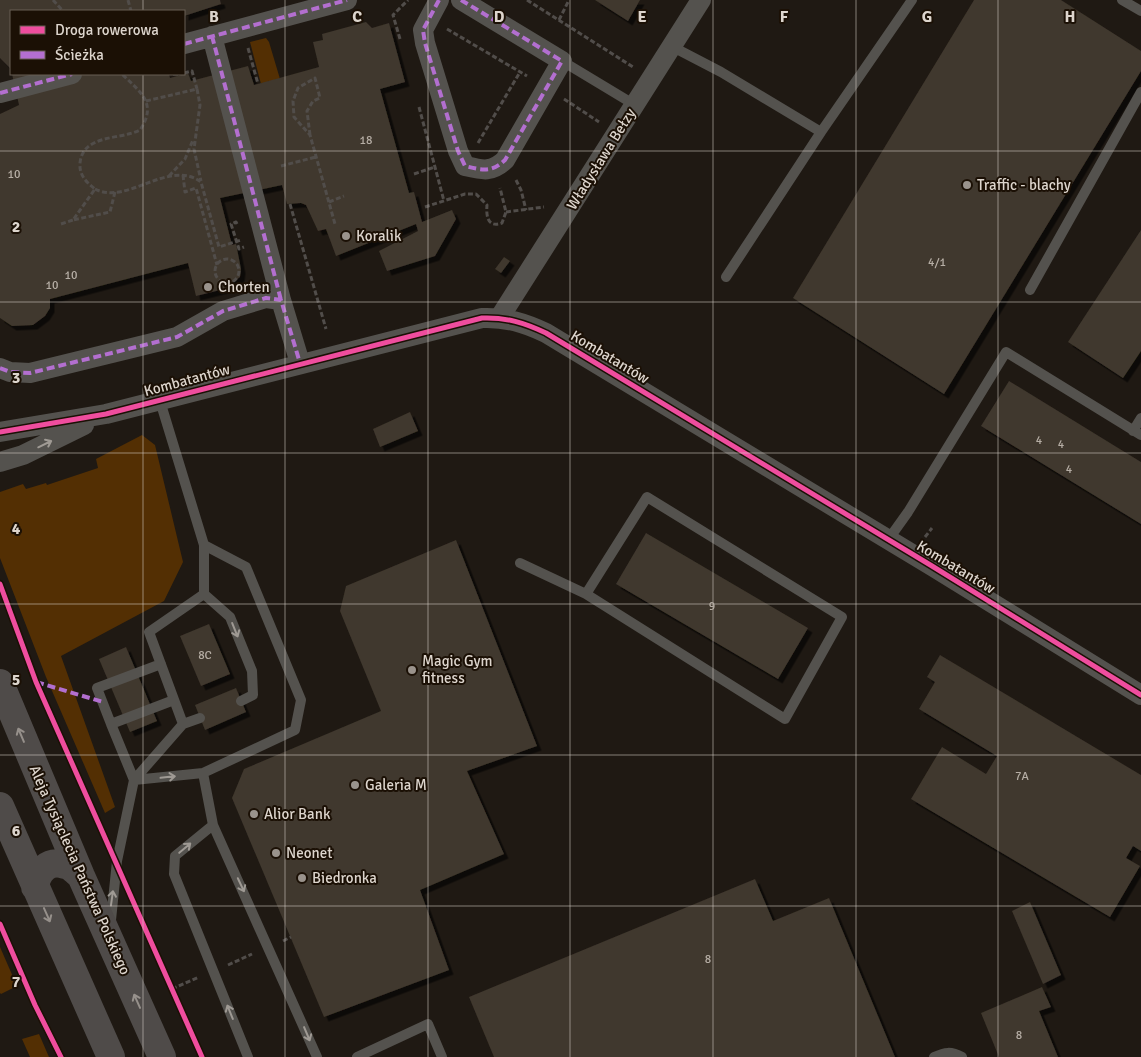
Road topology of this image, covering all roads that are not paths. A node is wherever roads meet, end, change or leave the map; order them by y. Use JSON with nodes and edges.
{"nodes":[{"id":1,"x":347,"y":0,"type":"edge"},
{"id":2,"x":439,"y":0,"type":"edge"},
{"id":3,"x":461,"y":0,"type":"edge"},
{"id":4,"x":701,"y":0,"type":"edge"},
{"id":5,"x":912,"y":0,"type":"edge"},
{"id":6,"x":1122,"y":0,"type":"edge"},
{"id":7,"x":1141,"y":11,"type":"edge"},
{"id":8,"x":212,"y":36,"type":"junction"},
{"id":9,"x":185,"y":44,"type":"edge"},
{"id":10,"x":671,"y":46,"type":"junction"},
{"id":11,"x":562,"y":61,"type":"junction"},
{"id":12,"x":68,"y":75,"type":"edge"},
{"id":13,"x":4,"y":92,"type":"edge"},
{"id":14,"x":1141,"y":92,"type":"edge"},
{"id":15,"x":635,"y":105,"type":"junction"},
{"id":16,"x":821,"y":132,"type":"junction"},
{"id":17,"x":726,"y":277,"type":"dead end"},
{"id":18,"x":1030,"y":290,"type":"dead end"},
{"id":19,"x":281,"y":300,"type":"junction"},
{"id":20,"x":500,"y":317,"type":"junction"},
{"id":21,"x":300,"y":363,"type":"junction"},
{"id":22,"x":0,"y":368,"type":"edge"},
{"id":23,"x":160,"y":401,"type":"junction"},
{"id":24,"x":106,"y":414,"type":"junction"},
{"id":25,"x":1141,"y":418,"type":"edge"},
{"id":26,"x":0,"y":432,"type":"edge"},
{"id":27,"x":1137,"y":433,"type":"edge"},
{"id":28,"x":0,"y":462,"type":"edge"},
{"id":29,"x":888,"y":540,"type":"junction"},
{"id":30,"x":204,"y":545,"type":"junction"},
{"id":31,"x":520,"y":563,"type":"dead end"},
{"id":32,"x":204,"y":594,"type":"junction"},
{"id":33,"x":586,"y":594,"type":"junction"},
{"id":34,"x":161,"y":664,"type":"junction"},
{"id":35,"x":0,"y":683,"type":"edge"},
{"id":36,"x":1141,"y":695,"type":"edge"},
{"id":37,"x":174,"y":700,"type":"junction"},
{"id":38,"x":241,"y":701,"type":"dead end"},
{"id":39,"x":200,"y":718,"type":"dead end"},
{"id":40,"x":110,"y":724,"type":"junction"},
{"id":41,"x":183,"y":724,"type":"junction"},
{"id":42,"x":203,"y":773,"type":"junction"},
{"id":43,"x":134,"y":780,"type":"junction"},
{"id":44,"x":0,"y":806,"type":"edge"},
{"id":45,"x":213,"y":825,"type":"junction"},
{"id":46,"x":81,"y":876,"type":"junction"},
{"id":47,"x":35,"y":887,"type":"junction"},
{"id":48,"x":113,"y":946,"type":"junction"},
{"id":49,"x":111,"y":1057,"type":"edge"},
{"id":50,"x":162,"y":1057,"type":"edge"},
{"id":51,"x":248,"y":1057,"type":"edge"},
{"id":52,"x":317,"y":1057,"type":"edge"},
{"id":53,"x":357,"y":1057,"type":"edge"},
{"id":54,"x":442,"y":1057,"type":"edge"},
{"id":55,"x":934,"y":1057,"type":"edge"},
{"id":56,"x":962,"y":1057,"type":"edge"}],
"edges":[{"from":1,"to":8,"type":"street"},
{"from":2,"to":11,"type":"street"},
{"from":3,"to":11,"type":"street"},
{"from":4,"to":10,"type":"street","name":"Władysława Bełzy"},
{"from":5,"to":16,"type":"lane"},
{"from":6,"to":7,"type":"lane"},
{"from":8,"to":9,"type":"street"},
{"from":8,"to":19,"type":"street"},
{"from":10,"to":15,"type":"street","name":"Władysława Bełzy"},
{"from":10,"to":16,"type":"lane"},
{"from":11,"to":15,"type":"lane"},
{"from":12,"to":13,"type":"street"},
{"from":14,"to":18,"type":"lane"},
{"from":15,"to":20,"type":"street","name":"Władysława Bełzy"},
{"from":16,"to":17,"type":"lane"},
{"from":19,"to":21,"type":"street"},
{"from":19,"to":22,"type":"street"},
{"from":20,"to":21,"type":"street","name":"Kombatantów"},
{"from":20,"to":29,"type":"street","name":"Kombatantów"},
{"from":21,"to":23,"type":"street","name":"Kombatantów"},
{"from":23,"to":24,"type":"street","name":"Kombatantów"},
{"from":23,"to":30,"type":"lane"},
{"from":24,"to":26,"type":"street","name":"Kombatantów"},
{"from":28,"to":24,"type":"street","name":"Kombatantów","one_way":true},
{"from":25,"to":27,"type":"lane"},
{"from":27,"to":29,"type":"lane"},
{"from":29,"to":36,"type":"street","name":"Kombatantów"},
{"from":30,"to":32,"type":"lane"},
{"from":30,"to":42,"type":"lane"},
{"from":31,"to":33,"type":"lane"},
{"from":32,"to":34,"type":"lane"},
{"from":32,"to":38,"type":"lane","one_way":true},
{"from":33,"to":33,"type":"lane"},
{"from":34,"to":37,"type":"lane"},
{"from":34,"to":40,"type":"lane"},
{"from":46,"to":35,"type":"main road","name":"Aleja Tysiąclecia Państwa Polskiego","one_way":true},
{"from":37,"to":40,"type":"lane"},
{"from":37,"to":41,"type":"lane"},
{"from":39,"to":41,"type":"lane"},
{"from":40,"to":43,"type":"lane"},
{"from":41,"to":43,"type":"lane"},
{"from":43,"to":42,"type":"lane","one_way":true},
{"from":42,"to":45,"type":"lane"},
{"from":48,"to":43,"type":"lane","one_way":true},
{"from":44,"to":47,"type":"main road"},
{"from":51,"to":45,"type":"lane","one_way":true},
{"from":45,"to":52,"type":"lane","one_way":true},
{"from":46,"to":47,"type":"main road"},
{"from":46,"to":48,"type":"main road","name":"Aleja Tysiąclecia Państwa Polskiego"},
{"from":47,"to":49,"type":"main road","one_way":true},
{"from":50,"to":48,"type":"main road","name":"Aleja Tysiąclecia Państwa Polskiego","one_way":true},
{"from":53,"to":54,"type":"lane"},
{"from":55,"to":56,"type":"lane"}]}
